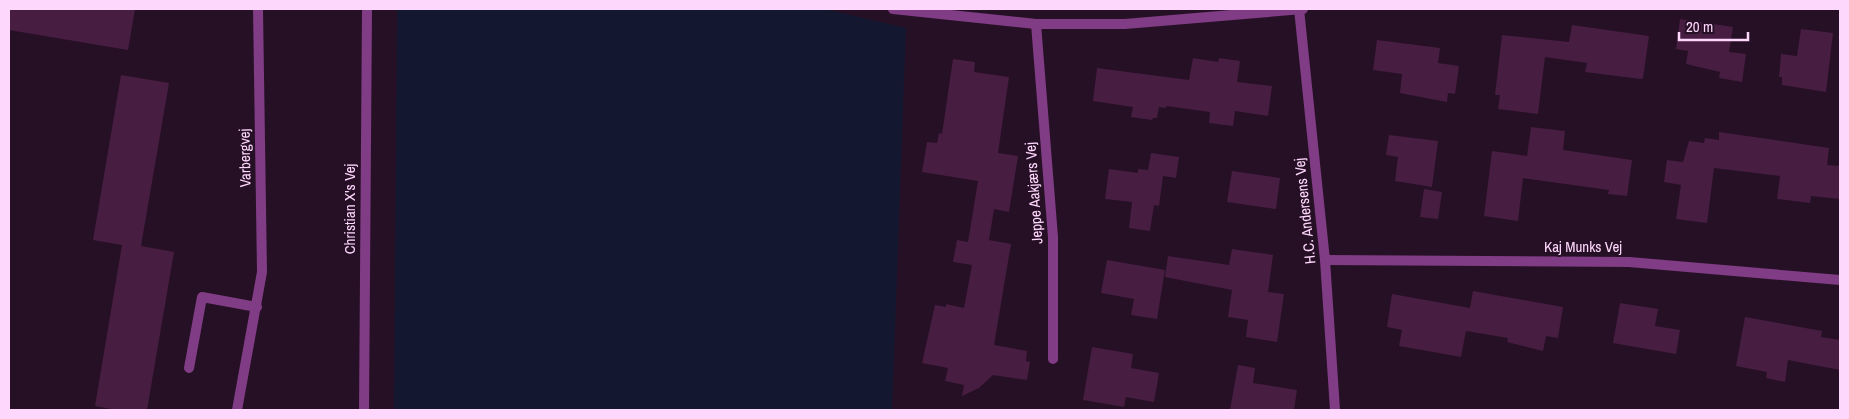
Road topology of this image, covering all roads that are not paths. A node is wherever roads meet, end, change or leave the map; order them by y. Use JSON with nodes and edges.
{"nodes":[{"id":1,"x":258,"y":9,"type":"edge"},
{"id":2,"x":367,"y":9,"type":"edge"},
{"id":3,"x":893,"y":9,"type":"edge"},
{"id":4,"x":1299,"y":9,"type":"edge"},
{"id":5,"x":1303,"y":9,"type":"edge"},
{"id":6,"x":963,"y":13,"type":"edge"},
{"id":7,"x":1036,"y":24,"type":"junction"},
{"id":8,"x":1325,"y":260,"type":"junction"},
{"id":9,"x":1840,"y":280,"type":"edge"},
{"id":10,"x":257,"y":307,"type":"junction"},
{"id":11,"x":1053,"y":359,"type":"dead end"},
{"id":12,"x":189,"y":368,"type":"dead end"},
{"id":13,"x":237,"y":410,"type":"edge"},
{"id":14,"x":364,"y":410,"type":"edge"},
{"id":15,"x":1335,"y":410,"type":"edge"}],
"edges":[{"from":1,"to":10,"type":"street","name":"Varbergvej"},
{"from":2,"to":14,"type":"street","name":"Christian X's Vej"},
{"from":3,"to":6,"type":"street"},
{"from":4,"to":5,"type":"street"},
{"from":4,"to":7,"type":"street"},
{"from":4,"to":8,"type":"street","name":"H.C. Andersens Vej"},
{"from":6,"to":7,"type":"street"},
{"from":7,"to":11,"type":"street","name":"Jeppe Aakjærs Vej"},
{"from":8,"to":9,"type":"street","name":"Kaj Munks Vej"},
{"from":8,"to":15,"type":"street","name":"H.C. Andersens Vej"},
{"from":10,"to":12,"type":"street"},
{"from":10,"to":13,"type":"street","name":"Varbergvej"}]}
